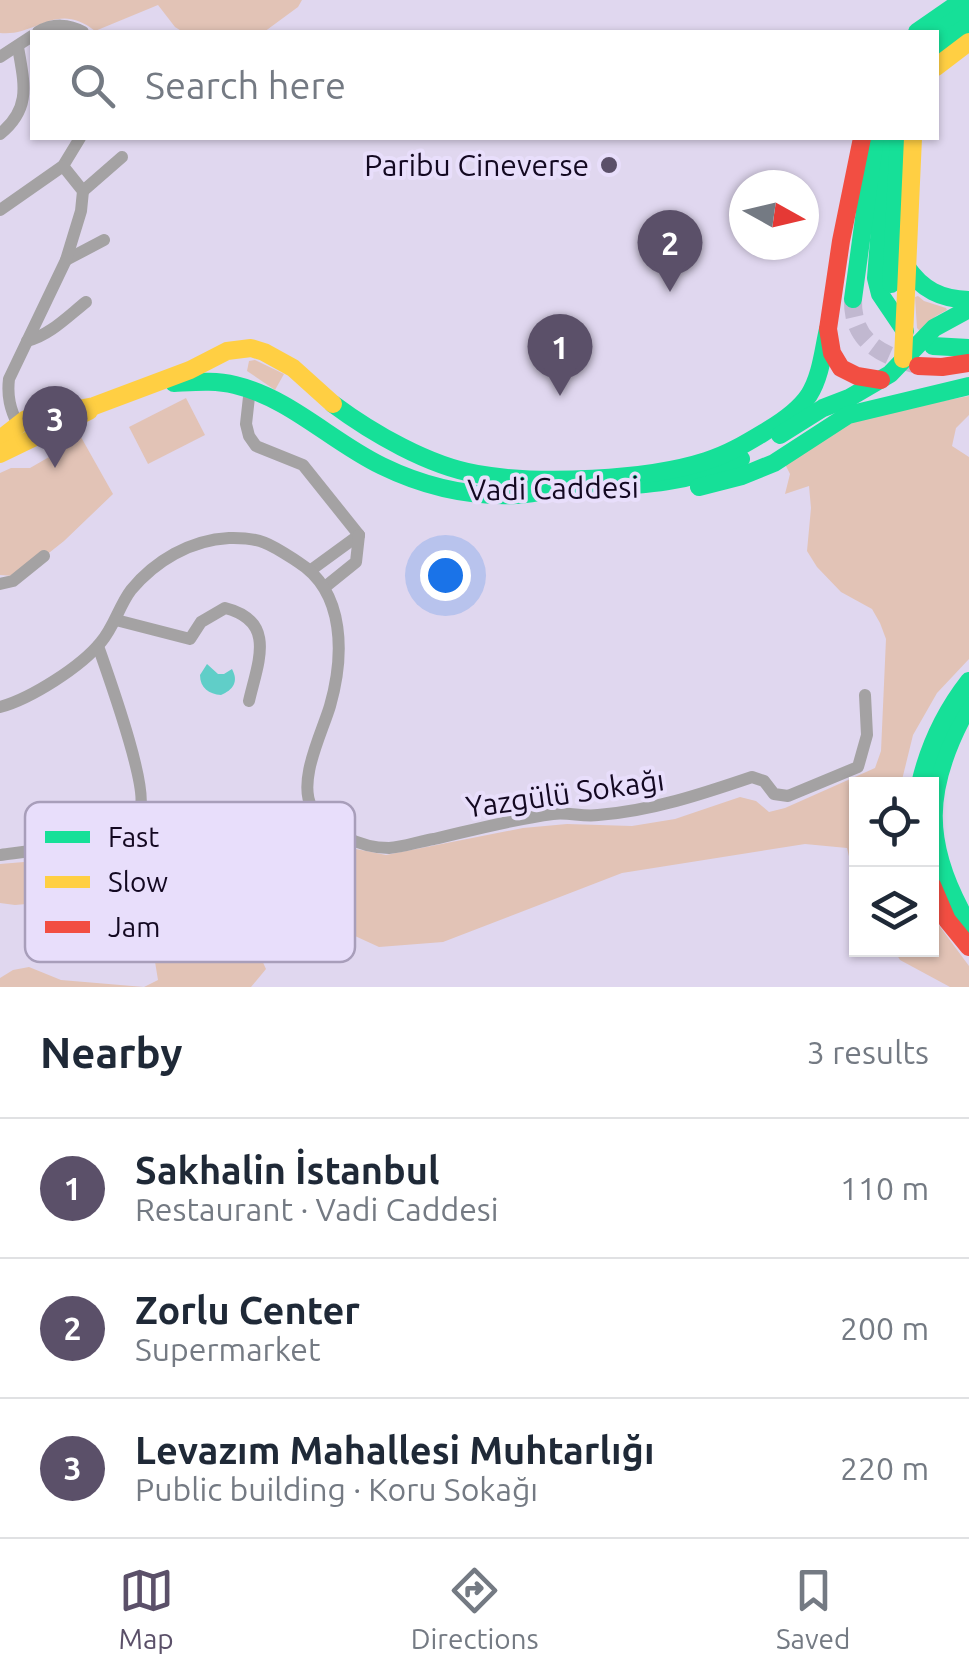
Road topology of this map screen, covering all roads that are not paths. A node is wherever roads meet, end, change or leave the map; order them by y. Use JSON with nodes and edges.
{"nodes":[{"id":1,"x":964,"y":0,"type":"edge"},
{"id":2,"x":969,"y":11,"type":"edge"},
{"id":3,"x":969,"y":26,"type":"edge"},
{"id":4,"x":45,"y":30,"type":"edge"},
{"id":5,"x":79,"y":30,"type":"edge"},
{"id":6,"x":921,"y":30,"type":"edge"},
{"id":7,"x":939,"y":31,"type":"edge"},
{"id":8,"x":30,"y":38,"type":"edge"},
{"id":9,"x":969,"y":42,"type":"edge"},
{"id":10,"x":939,"y":44,"type":"edge"},
{"id":11,"x":18,"y":46,"type":"junction"},
{"id":12,"x":0,"y":57,"type":"edge"},
{"id":13,"x":939,"y":65,"type":"edge"},
{"id":14,"x":0,"y":134,"type":"edge"},
{"id":15,"x":79,"y":140,"type":"edge"},
{"id":16,"x":862,"y":140,"type":"edge"},
{"id":17,"x":875,"y":140,"type":"edge"},
{"id":18,"x":887,"y":140,"type":"edge"},
{"id":19,"x":899,"y":140,"type":"edge"},
{"id":20,"x":912,"y":140,"type":"edge"},
{"id":21,"x":122,"y":157,"type":"dead end"},
{"id":22,"x":62,"y":166,"type":"junction"},
{"id":23,"x":83,"y":191,"type":"junction"},
{"id":24,"x":0,"y":210,"type":"edge"},
{"id":25,"x":104,"y":240,"type":"dead end"},
{"id":26,"x":66,"y":260,"type":"junction"},
{"id":27,"x":906,"y":266,"type":"junction"},
{"id":28,"x":891,"y":284,"type":"dead end"},
{"id":29,"x":853,"y":299,"type":"tunnel mouth"},
{"id":30,"x":969,"y":300,"type":"edge"},
{"id":31,"x":86,"y":302,"type":"dead end"},
{"id":32,"x":969,"y":309,"type":"edge"},
{"id":33,"x":828,"y":329,"type":"junction"},
{"id":34,"x":906,"y":332,"type":"junction"},
{"id":35,"x":27,"y":341,"type":"junction"},
{"id":36,"x":933,"y":346,"type":"dead end"},
{"id":37,"x":250,"y":348,"type":"junction"},
{"id":38,"x":969,"y":348,"type":"edge"},
{"id":39,"x":218,"y":356,"type":"junction"},
{"id":40,"x":911,"y":362,"type":"junction"},
{"id":41,"x":969,"y":363,"type":"edge"},
{"id":42,"x":881,"y":380,"type":"junction"},
{"id":43,"x":148,"y":386,"type":"junction"},
{"id":44,"x":241,"y":386,"type":"junction"},
{"id":45,"x":969,"y":386,"type":"edge"},
{"id":46,"x":22,"y":431,"type":"edge"},
{"id":47,"x":0,"y":454,"type":"edge"},
{"id":48,"x":659,"y":486,"type":"junction"},
{"id":49,"x":358,"y":535,"type":"junction"},
{"id":50,"x":44,"y":556,"type":"dead end"},
{"id":51,"x":311,"y":570,"type":"junction"},
{"id":52,"x":0,"y":584,"type":"edge"},
{"id":53,"x":325,"y":587,"type":"junction"},
{"id":54,"x":116,"y":620,"type":"junction"},
{"id":55,"x":98,"y":646,"type":"junction"},
{"id":56,"x":969,"y":681,"type":"edge"},
{"id":57,"x":865,"y":695,"type":"dead end"},
{"id":58,"x":249,"y":701,"type":"dead end"},
{"id":59,"x":969,"y":705,"type":"edge"},
{"id":60,"x":0,"y":708,"type":"edge"},
{"id":61,"x":922,"y":777,"type":"edge"},
{"id":62,"x":142,"y":802,"type":"edge"},
{"id":63,"x":308,"y":802,"type":"edge"},
{"id":64,"x":355,"y":841,"type":"edge"},
{"id":65,"x":25,"y":852,"type":"edge"},
{"id":66,"x":0,"y":855,"type":"edge"},
{"id":67,"x":939,"y":901,"type":"edge"},
{"id":68,"x":969,"y":924,"type":"edge"},
{"id":69,"x":969,"y":948,"type":"edge"}],
"edges":[{"from":1,"to":6,"type":"main road"},
{"from":2,"to":7,"type":"main road"},
{"from":3,"to":10,"type":"main road"},
{"from":4,"to":5,"type":"street"},
{"from":8,"to":11,"type":"street"},
{"from":9,"to":13,"type":"main road"},
{"from":11,"to":12,"type":"street"},
{"from":11,"to":14,"type":"street"},
{"from":15,"to":22,"type":"street"},
{"from":16,"to":33,"type":"main road","name":"Vadi Caddesi"},
{"from":17,"to":29,"type":"main road"},
{"from":18,"to":34,"type":"main road"},
{"from":19,"to":28,"type":"main road"},
{"from":20,"to":27,"type":"main road"},
{"from":21,"to":23,"type":"street"},
{"from":22,"to":23,"type":"street"},
{"from":22,"to":24,"type":"street"},
{"from":23,"to":26,"type":"street"},
{"from":25,"to":26,"type":"street"},
{"from":26,"to":35,"type":"street"},
{"from":27,"to":30,"type":"main road"},
{"from":27,"to":34,"type":"main road"},
{"from":31,"to":35,"type":"street"},
{"from":32,"to":40,"type":"main road"},
{"from":33,"to":37,"type":"main road","name":"Vadi Caddesi"},
{"from":33,"to":42,"type":"main road"},
{"from":34,"to":40,"type":"main road"},
{"from":35,"to":46,"type":"street"},
{"from":36,"to":38,"type":"main road"},
{"from":37,"to":39,"type":"main road"},
{"from":37,"to":44,"type":"main road"},
{"from":39,"to":43,"type":"main road"},
{"from":39,"to":44,"type":"main road"},
{"from":40,"to":41,"type":"main road"},
{"from":40,"to":42,"type":"main road"},
{"from":42,"to":48,"type":"main road"},
{"from":43,"to":44,"type":"main road"},
{"from":43,"to":46,"type":"main road"},
{"from":44,"to":48,"type":"main road","name":"Vadi Caddesi"},
{"from":44,"to":49,"type":"street"},
{"from":45,"to":48,"type":"main road"},
{"from":46,"to":47,"type":"main road"},
{"from":49,"to":51,"type":"street"},
{"from":49,"to":53,"type":"street"},
{"from":50,"to":52,"type":"street"},
{"from":51,"to":53,"type":"street","name":"Yazgülü Sokağı"},
{"from":51,"to":54,"type":"street","name":"Yazgülü Sokağı"},
{"from":53,"to":63,"type":"street","name":"Yazgülü Sokağı"},
{"from":54,"to":55,"type":"street","name":"Yazgülü Sokağı"},
{"from":54,"to":58,"type":"street"},
{"from":55,"to":60,"type":"street","name":"Yazgülü Sokağı"},
{"from":55,"to":62,"type":"street"},
{"from":56,"to":61,"type":"main road"},
{"from":57,"to":64,"type":"street","name":"Yazgülü Sokağı"},
{"from":59,"to":68,"type":"main road"},
{"from":65,"to":66,"type":"street"},
{"from":67,"to":69,"type":"main road"}]}
